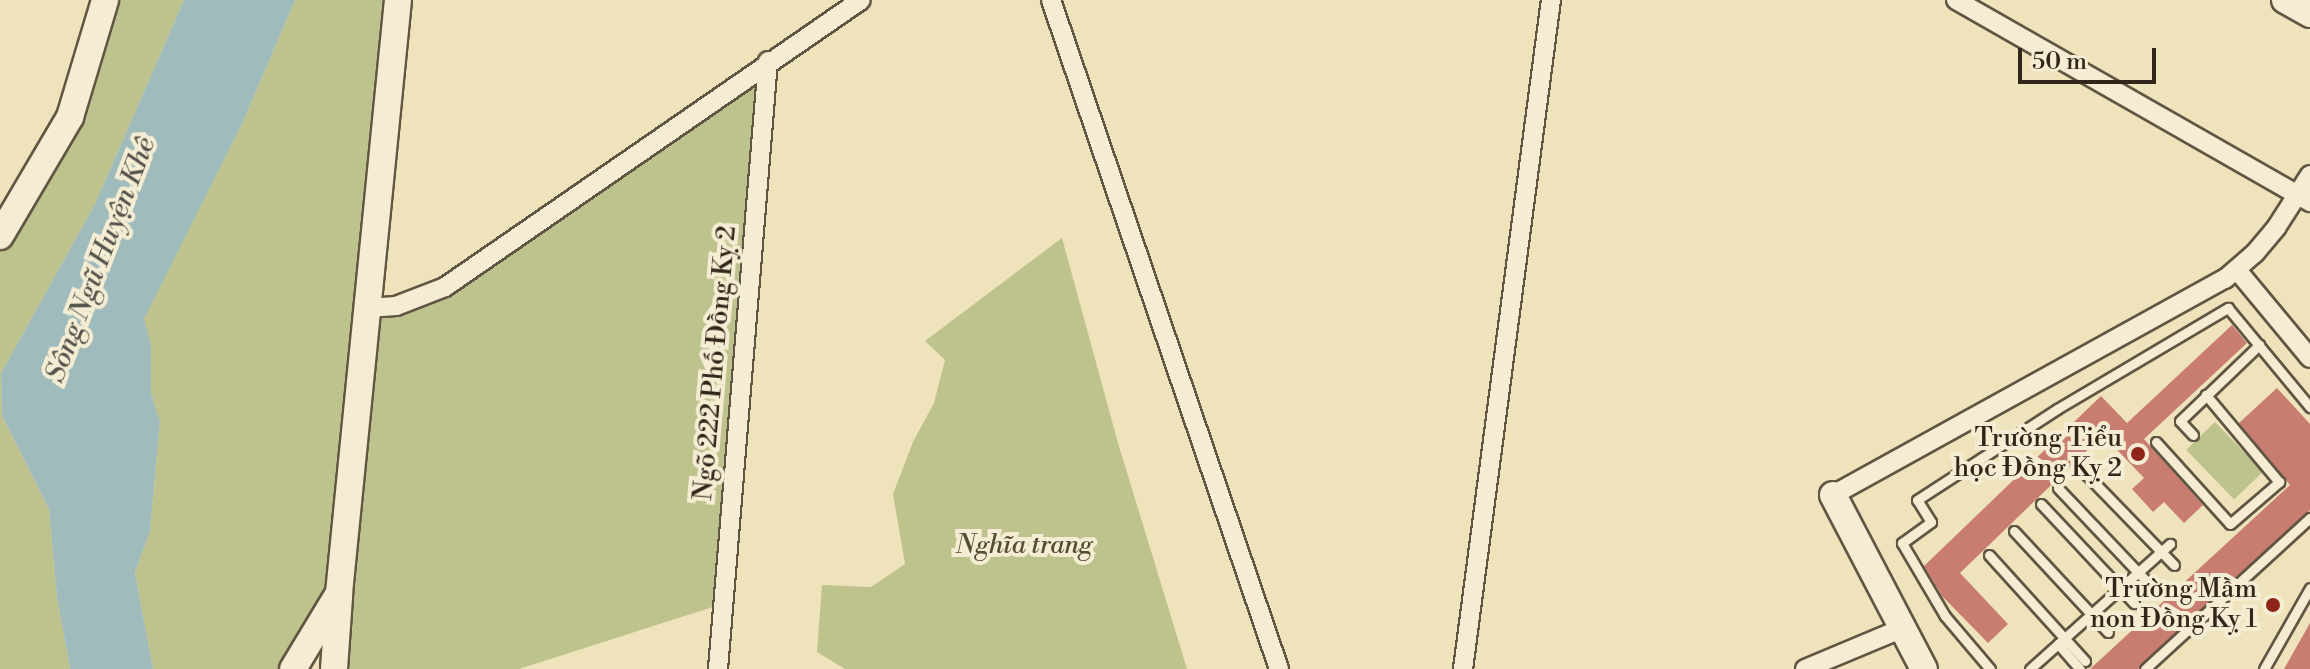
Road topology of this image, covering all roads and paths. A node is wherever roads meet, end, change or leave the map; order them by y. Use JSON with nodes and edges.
{"nodes":[{"id":1,"x":105,"y":0,"type":"edge"},
{"id":2,"x":398,"y":0,"type":"edge"},
{"id":3,"x":861,"y":0,"type":"edge"},
{"id":4,"x":1051,"y":0,"type":"edge"},
{"id":5,"x":1551,"y":0,"type":"edge"},
{"id":6,"x":2285,"y":0,"type":"edge"},
{"id":7,"x":1959,"y":1,"type":"edge"},
{"id":8,"x":2310,"y":14,"type":"edge"},
{"id":9,"x":768,"y":61,"type":"junction"},
{"id":10,"x":2310,"y":175,"type":"edge"},
{"id":11,"x":2304,"y":199,"type":"edge"},
{"id":12,"x":2,"y":231,"type":"edge"},
{"id":13,"x":2237,"y":270,"type":"junction"},
{"id":14,"x":367,"y":308,"type":"junction"},
{"id":15,"x":2259,"y":345,"type":"junction"},
{"id":16,"x":2310,"y":358,"type":"edge"},
{"id":17,"x":2206,"y":395,"type":"junction"},
{"id":18,"x":2310,"y":407,"type":"edge"},
{"id":19,"x":2193,"y":435,"type":"dead end"},
{"id":20,"x":2156,"y":442,"type":"dead end"},
{"id":21,"x":2080,"y":468,"type":"dead end"},
{"id":22,"x":2058,"y":488,"type":"dead end"},
{"id":23,"x":1833,"y":495,"type":"joint"},
{"id":24,"x":2041,"y":504,"type":"dead end"},
{"id":25,"x":2310,"y":518,"type":"edge"},
{"id":26,"x":2014,"y":531,"type":"dead end"},
{"id":27,"x":2170,"y":544,"type":"dead end"},
{"id":28,"x":2161,"y":552,"type":"junction"},
{"id":29,"x":1989,"y":555,"type":"dead end"},
{"id":30,"x":2174,"y":565,"type":"dead end"},
{"id":31,"x":2138,"y":572,"type":"junction"},
{"id":32,"x":2152,"y":587,"type":"dead end"},
{"id":33,"x":2120,"y":588,"type":"junction"},
{"id":34,"x":2310,"y":588,"type":"edge"},
{"id":35,"x":339,"y":593,"type":"junction"},
{"id":36,"x":2134,"y":603,"type":"dead end"},
{"id":37,"x":2091,"y":614,"type":"junction"},
{"id":38,"x":1903,"y":628,"type":"junction"},
{"id":39,"x":2108,"y":632,"type":"dead end"},
{"id":40,"x":2061,"y":641,"type":"junction"},
{"id":41,"x":2083,"y":665,"type":"edge"},
{"id":42,"x":293,"y":669,"type":"edge"},
{"id":43,"x":334,"y":669,"type":"edge"},
{"id":44,"x":718,"y":669,"type":"edge"},
{"id":45,"x":1279,"y":669,"type":"edge"},
{"id":46,"x":1463,"y":669,"type":"edge"},
{"id":47,"x":1805,"y":669,"type":"edge"},
{"id":48,"x":1924,"y":669,"type":"edge"},
{"id":49,"x":1990,"y":669,"type":"edge"},
{"id":50,"x":2030,"y":669,"type":"edge"},
{"id":51,"x":2145,"y":669,"type":"edge"},
{"id":52,"x":2264,"y":669,"type":"edge"}],
"edges":[{"from":1,"to":12,"type":"street"},
{"from":2,"to":14,"type":"street"},
{"from":3,"to":9,"type":"street"},
{"from":4,"to":45,"type":"street"},
{"from":5,"to":46,"type":"street"},
{"from":6,"to":8,"type":"street"},
{"from":7,"to":11,"type":"street"},
{"from":9,"to":14,"type":"street"},
{"from":9,"to":44,"type":"street","name":"Ngõ 222 Phố Đồng Kỵ 2"},
{"from":10,"to":11,"type":"street"},
{"from":11,"to":13,"type":"street"},
{"from":13,"to":16,"type":"street"},
{"from":13,"to":23,"type":"street"},
{"from":14,"to":35,"type":"street"},
{"from":15,"to":17,"type":"lane"},
{"from":15,"to":18,"type":"lane"},
{"from":15,"to":49,"type":"lane"},
{"from":17,"to":19,"type":"lane"},
{"from":17,"to":20,"type":"lane"},
{"from":21,"to":28,"type":"lane"},
{"from":22,"to":31,"type":"lane"},
{"from":23,"to":38,"type":"street"},
{"from":24,"to":33,"type":"lane"},
{"from":25,"to":51,"type":"lane"},
{"from":26,"to":37,"type":"lane"},
{"from":27,"to":28,"type":"lane"},
{"from":28,"to":30,"type":"lane"},
{"from":28,"to":31,"type":"lane"},
{"from":29,"to":40,"type":"lane"},
{"from":31,"to":32,"type":"lane"},
{"from":31,"to":33,"type":"lane"},
{"from":33,"to":36,"type":"lane"},
{"from":33,"to":37,"type":"lane"},
{"from":34,"to":52,"type":"lane"},
{"from":35,"to":42,"type":"street"},
{"from":35,"to":43,"type":"street"},
{"from":37,"to":39,"type":"lane"},
{"from":37,"to":40,"type":"lane"},
{"from":38,"to":47,"type":"street"},
{"from":38,"to":48,"type":"street"},
{"from":40,"to":41,"type":"lane"},
{"from":40,"to":50,"type":"lane"}]}
